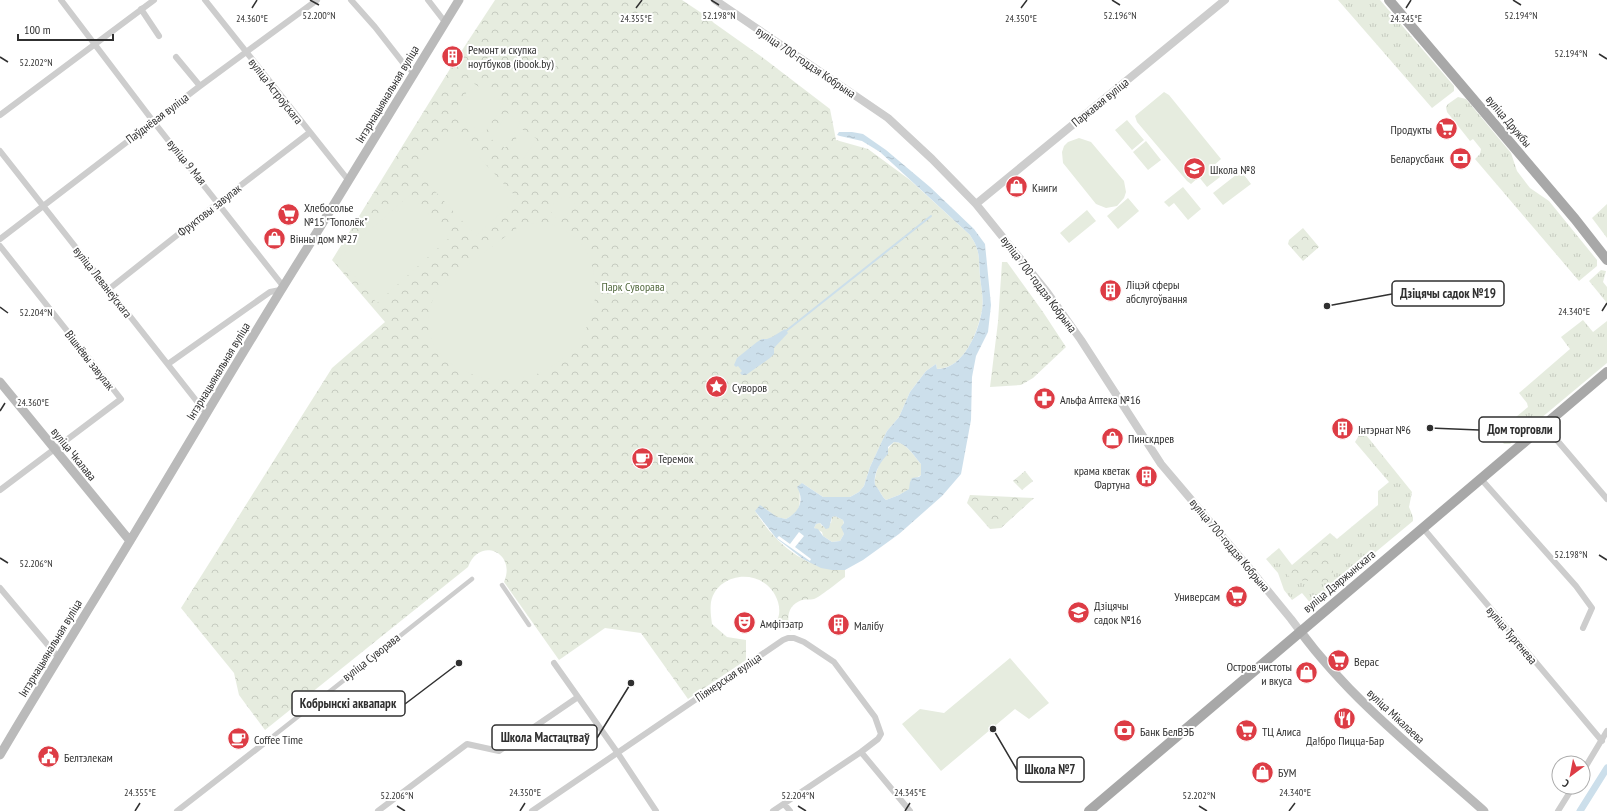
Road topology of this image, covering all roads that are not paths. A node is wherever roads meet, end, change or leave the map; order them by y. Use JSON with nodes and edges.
{"nodes":[{"id":1,"x":61,"y":0,"type":"edge"},
{"id":2,"x":154,"y":0,"type":"edge"},
{"id":3,"x":205,"y":0,"type":"edge"},
{"id":4,"x":317,"y":0,"type":"edge"},
{"id":5,"x":351,"y":0,"type":"edge"},
{"id":6,"x":428,"y":0,"type":"edge"},
{"id":7,"x":459,"y":0,"type":"edge"},
{"id":8,"x":715,"y":0,"type":"edge"},
{"id":9,"x":1225,"y":0,"type":"edge"},
{"id":10,"x":1389,"y":0,"type":"edge"},
{"id":11,"x":141,"y":10,"type":"junction"},
{"id":12,"x":445,"y":22,"type":"junction"},
{"id":13,"x":160,"y":36,"type":"dead end"},
{"id":14,"x":94,"y":44,"type":"junction"},
{"id":15,"x":245,"y":52,"type":"junction"},
{"id":16,"x":176,"y":57,"type":"dead end"},
{"id":17,"x":414,"y":72,"type":"junction"},
{"id":18,"x":200,"y":86,"type":"junction"},
{"id":19,"x":0,"y":115,"type":"edge"},
{"id":20,"x":154,"y":121,"type":"junction"},
{"id":21,"x":309,"y":133,"type":"junction"},
{"id":22,"x":0,"y":151,"type":"edge"},
{"id":23,"x":348,"y":181,"type":"junction"},
{"id":24,"x":219,"y":202,"type":"junction"},
{"id":25,"x":976,"y":204,"type":"junction"},
{"id":26,"x":43,"y":206,"type":"junction"},
{"id":27,"x":0,"y":239,"type":"edge"},
{"id":28,"x":0,"y":246,"type":"edge"},
{"id":29,"x":1607,"y":260,"type":"edge"},
{"id":30,"x":282,"y":288,"type":"junction"},
{"id":31,"x":109,"y":289,"type":"junction"},
{"id":32,"x":168,"y":364,"type":"junction"},
{"id":33,"x":1607,"y":372,"type":"edge"},
{"id":34,"x":0,"y":382,"type":"edge"},
{"id":35,"x":206,"y":413,"type":"junction"},
{"id":36,"x":1544,"y":425,"type":"junction"},
{"id":37,"x":54,"y":449,"type":"junction"},
{"id":38,"x":1481,"y":479,"type":"junction"},
{"id":39,"x":0,"y":490,"type":"edge"},
{"id":40,"x":1607,"y":499,"type":"edge"},
{"id":41,"x":1423,"y":528,"type":"junction"},
{"id":42,"x":130,"y":541,"type":"junction"},
{"id":43,"x":472,"y":579,"type":"dead end"},
{"id":44,"x":502,"y":585,"type":"dead end"},
{"id":45,"x":0,"y":588,"type":"edge"},
{"id":46,"x":529,"y":625,"type":"dead end"},
{"id":47,"x":1583,"y":628,"type":"dead end"},
{"id":48,"x":1300,"y":631,"type":"junction"},
{"id":49,"x":58,"y":657,"type":"junction"},
{"id":50,"x":554,"y":663,"type":"dead end"},
{"id":51,"x":578,"y":697,"type":"junction"},
{"id":52,"x":1607,"y":731,"type":"edge"},
{"id":53,"x":267,"y":741,"type":"joint"},
{"id":54,"x":1602,"y":741,"type":"junction"},
{"id":55,"x":617,"y":752,"type":"junction"},
{"id":56,"x":861,"y":752,"type":"junction"},
{"id":57,"x":0,"y":755,"type":"edge"},
{"id":58,"x":1591,"y":758,"type":"edge"},
{"id":59,"x":1568,"y":795,"type":"edge"},
{"id":60,"x":784,"y":804,"type":"junction"},
{"id":61,"x":177,"y":811,"type":"edge"},
{"id":62,"x":378,"y":811,"type":"edge"},
{"id":63,"x":532,"y":811,"type":"edge"},
{"id":64,"x":656,"y":811,"type":"edge"},
{"id":65,"x":773,"y":811,"type":"edge"},
{"id":66,"x":790,"y":811,"type":"edge"},
{"id":67,"x":910,"y":811,"type":"edge"},
{"id":68,"x":1089,"y":811,"type":"edge"},
{"id":69,"x":1484,"y":811,"type":"edge"},
{"id":70,"x":1558,"y":811,"type":"edge"}],
"edges":[{"from":1,"to":14,"type":"street","name":"вуліца 9 Мая"},
{"from":2,"to":11,"type":"street"},
{"from":3,"to":15,"type":"street","name":"вуліца Астроўскага"},
{"from":4,"to":15,"type":"street","name":"Паўднёвая вуліца"},
{"from":5,"to":17,"type":"street"},
{"from":6,"to":12,"type":"street"},
{"from":7,"to":12,"type":"main road","name":"Інтэрнацыянальная вуліца"},
{"from":8,"to":25,"type":"street","name":"вуліца 700-годдзя Кобрына"},
{"from":9,"to":25,"type":"street","name":"Паркавая вуліца"},
{"from":10,"to":29,"type":"main road","name":"вуліца Дружбы"},
{"from":11,"to":13,"type":"street"},
{"from":11,"to":14,"type":"street"},
{"from":12,"to":17,"type":"main road","name":"Інтэрнацыянальная вуліца"},
{"from":14,"to":19,"type":"street"},
{"from":14,"to":20,"type":"street","name":"вуліца 9 Мая"},
{"from":15,"to":18,"type":"street","name":"Паўднёвая вуліца"},
{"from":15,"to":21,"type":"street","name":"вуліца Астроўскага"},
{"from":16,"to":18,"type":"street"},
{"from":17,"to":23,"type":"main road","name":"Інтэрнацыянальная вуліца"},
{"from":18,"to":20,"type":"street","name":"Паўднёвая вуліца"},
{"from":20,"to":24,"type":"street","name":"вуліца 9 Мая"},
{"from":20,"to":26,"type":"street","name":"Паўднёвая вуліца"},
{"from":21,"to":23,"type":"street","name":"вуліца Астроўскага"},
{"from":21,"to":24,"type":"street","name":"Фруктовы завулак"},
{"from":22,"to":26,"type":"street","name":"вуліца Леванеўскага"},
{"from":23,"to":30,"type":"main road","name":"Інтэрнацыянальная вуліца"},
{"from":24,"to":30,"type":"street","name":"вуліца 9 Мая"},
{"from":24,"to":31,"type":"street","name":"Фруктовы завулак"},
{"from":25,"to":48,"type":"street","name":"вуліца 700-годдзя Кобрына"},
{"from":26,"to":27,"type":"street","name":"Паўднёвая вуліца"},
{"from":26,"to":31,"type":"street","name":"вуліца Леванеўскага"},
{"from":28,"to":37,"type":"street","name":"Вішнёвы завулак"},
{"from":30,"to":32,"type":"street"},
{"from":30,"to":35,"type":"main road","name":"Інтэрнацыянальная вуліца"},
{"from":31,"to":32,"type":"street","name":"вуліца Леванеўскага"},
{"from":32,"to":35,"type":"street","name":"вуліца Леванеўскага"},
{"from":33,"to":36,"type":"main road","name":"вуліца Дзяржынскага"},
{"from":34,"to":37,"type":"main road","name":"вуліца Чкалава"},
{"from":35,"to":42,"type":"main road","name":"Інтэрнацыянальная вуліца"},
{"from":36,"to":38,"type":"main road","name":"вуліца Дзяржынскага"},
{"from":36,"to":40,"type":"street"},
{"from":37,"to":39,"type":"street"},
{"from":37,"to":42,"type":"main road","name":"вуліца Чкалава"},
{"from":38,"to":41,"type":"main road","name":"вуліца Дзяржынскага"},
{"from":38,"to":47,"type":"street"},
{"from":41,"to":48,"type":"main road","name":"вуліца Дзяржынскага"},
{"from":41,"to":54,"type":"street","name":"вуліца Тургенева"},
{"from":42,"to":49,"type":"main road","name":"Інтэрнацыянальная вуліца"},
{"from":43,"to":53,"type":"street","name":"вуліца Суворава"},
{"from":44,"to":46,"type":"street"},
{"from":45,"to":49,"type":"street"},
{"from":48,"to":68,"type":"main road","name":"вуліца Дзяржынскага"},
{"from":48,"to":69,"type":"main road","name":"вуліца Мікалаева"},
{"from":49,"to":57,"type":"main road","name":"Інтэрнацыянальная вуліца"},
{"from":50,"to":51,"type":"street"},
{"from":51,"to":55,"type":"street"},
{"from":51,"to":62,"type":"street"},
{"from":52,"to":54,"type":"street"},
{"from":53,"to":61,"type":"street","name":"вуліца Суворава"},
{"from":54,"to":58,"type":"street"},
{"from":55,"to":56,"type":"street","name":"Піянерская вуліца"},
{"from":55,"to":63,"type":"street","name":"Піянерская вуліца"},
{"from":55,"to":64,"type":"street"},
{"from":56,"to":60,"type":"street"},
{"from":56,"to":67,"type":"street"},
{"from":59,"to":70,"type":"street"},
{"from":60,"to":65,"type":"street"},
{"from":60,"to":66,"type":"street"}]}
